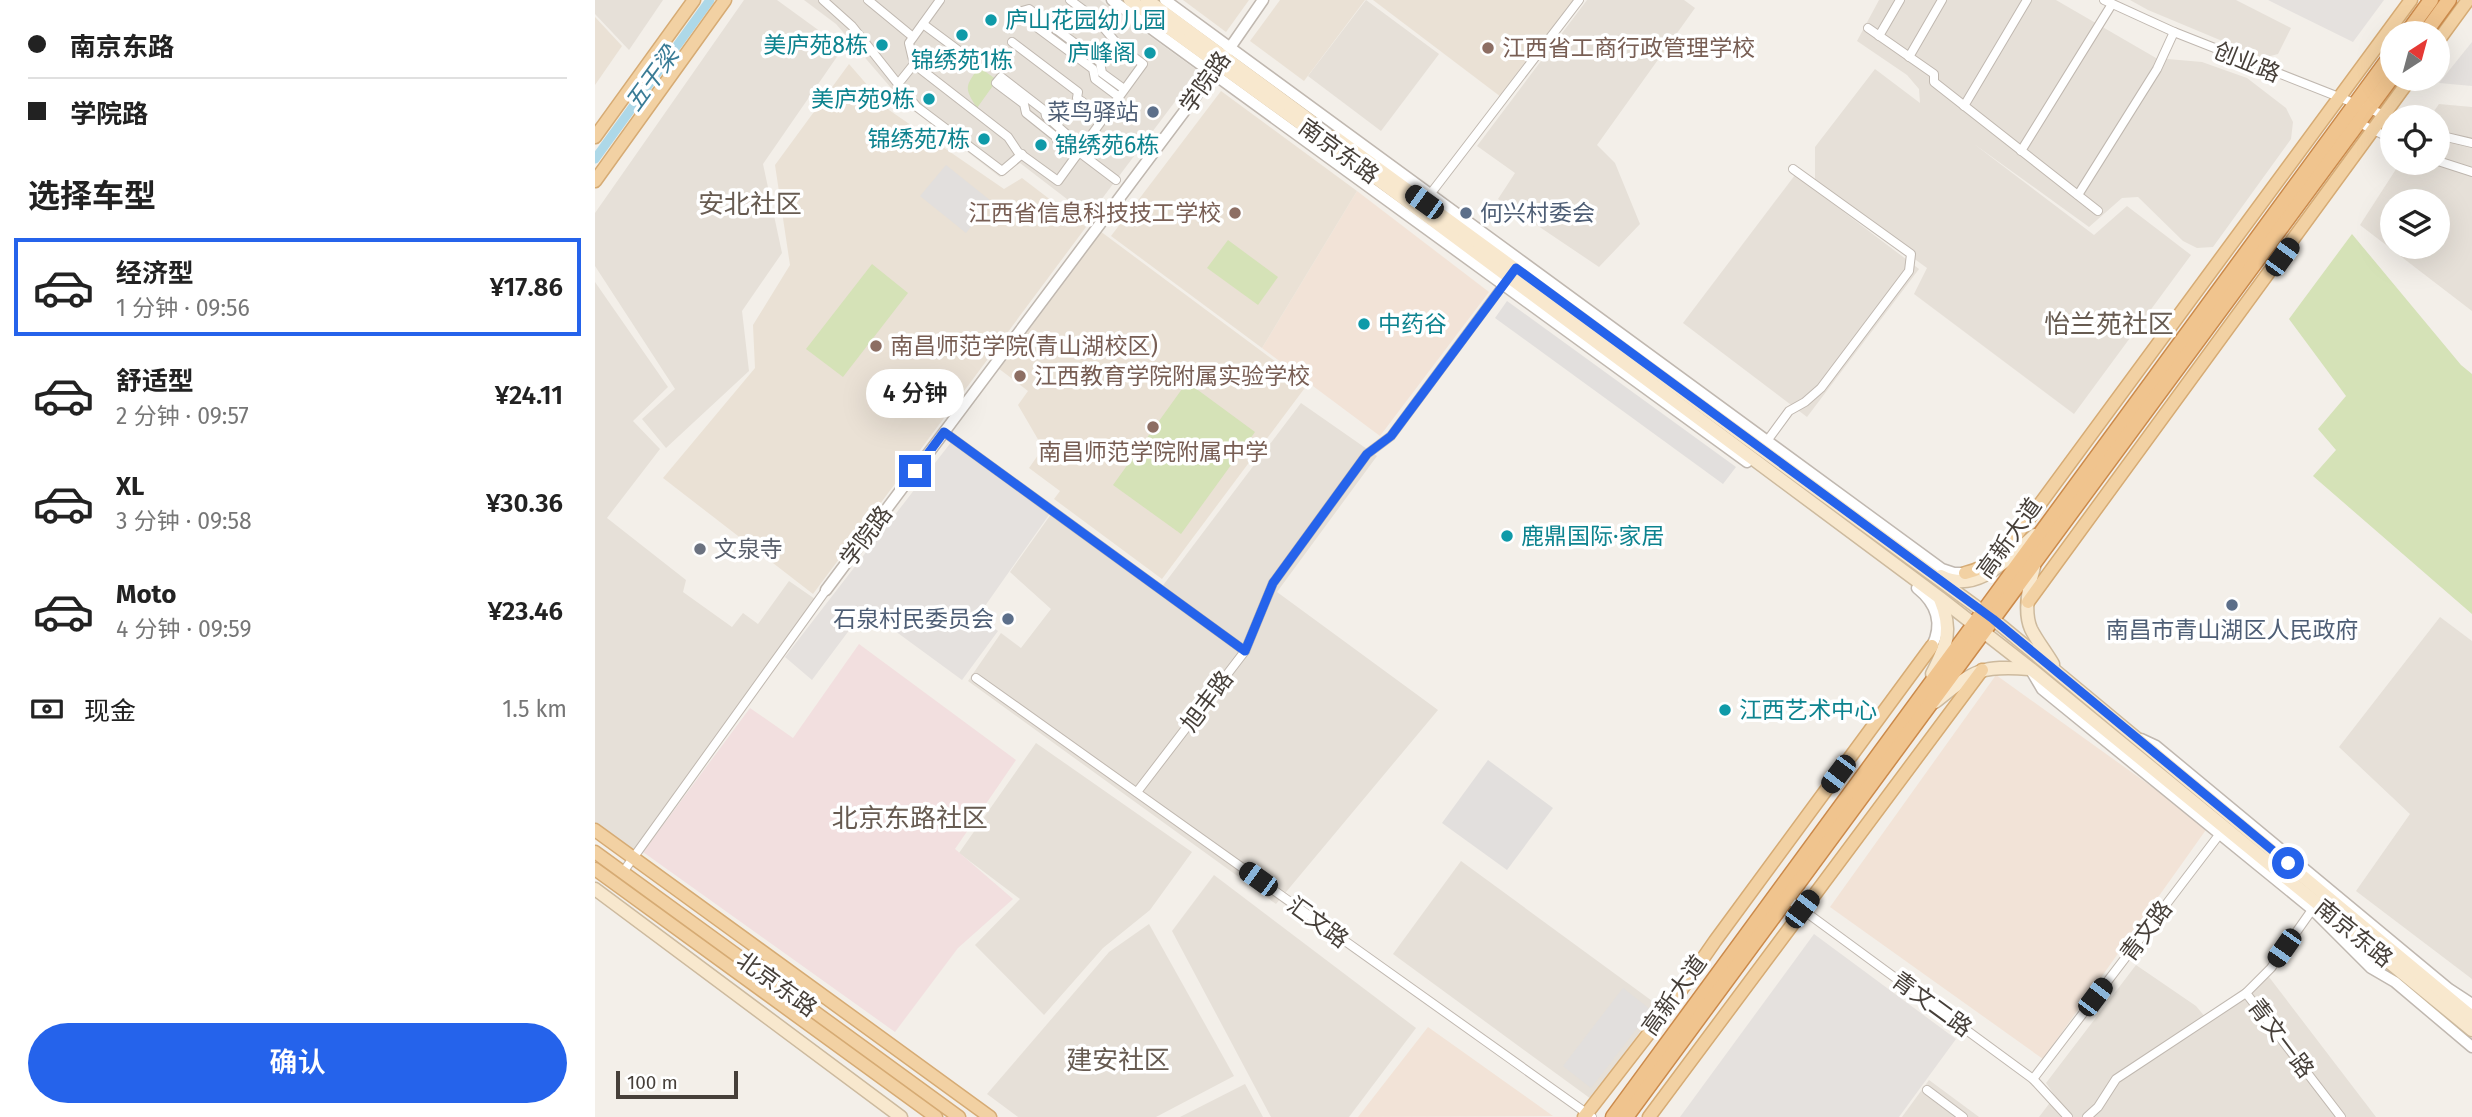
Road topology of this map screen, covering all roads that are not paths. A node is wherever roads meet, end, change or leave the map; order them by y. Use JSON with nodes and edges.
{"nodes":[{"id":1,"x":694,"y":0,"type":"edge"},
{"id":2,"x":725,"y":0,"type":"edge"},
{"id":3,"x":823,"y":0,"type":"edge"},
{"id":4,"x":868,"y":0,"type":"edge"},
{"id":5,"x":939,"y":0,"type":"edge"},
{"id":6,"x":1070,"y":0,"type":"edge"},
{"id":7,"x":1112,"y":0,"type":"edge"},
{"id":8,"x":1130,"y":0,"type":"edge"},
{"id":9,"x":1147,"y":0,"type":"edge"},
{"id":10,"x":1165,"y":0,"type":"edge"},
{"id":11,"x":1263,"y":0,"type":"edge"},
{"id":12,"x":1579,"y":0,"type":"edge"},
{"id":13,"x":1900,"y":0,"type":"edge"},
{"id":14,"x":1942,"y":0,"type":"edge"},
{"id":15,"x":2027,"y":0,"type":"edge"},
{"id":16,"x":2411,"y":0,"type":"edge"},
{"id":17,"x":2431,"y":0,"type":"edge"},
{"id":18,"x":2449,"y":0,"type":"edge"},
{"id":19,"x":2468,"y":0,"type":"edge"},
{"id":20,"x":2108,"y":2,"type":"edge"},
{"id":21,"x":2416,"y":21,"type":"edge"},
{"id":22,"x":2434,"y":21,"type":"edge"},
{"id":23,"x":923,"y":24,"type":"junction"},
{"id":24,"x":2450,"y":25,"type":"edge"},
{"id":25,"x":1868,"y":28,"type":"dead end"},
{"id":26,"x":2174,"y":32,"type":"junction"},
{"id":27,"x":1879,"y":36,"type":"junction"},
{"id":28,"x":913,"y":37,"type":"junction"},
{"id":29,"x":1012,"y":41,"type":"dead end"},
{"id":30,"x":1909,"y":57,"type":"junction"},
{"id":31,"x":1221,"y":61,"type":"junction"},
{"id":32,"x":974,"y":62,"type":"dead end"},
{"id":33,"x":913,"y":64,"type":"junction"},
{"id":34,"x":2380,"y":75,"type":"edge"},
{"id":35,"x":898,"y":84,"type":"junction"},
{"id":36,"x":1125,"y":89,"type":"junction"},
{"id":37,"x":2380,"y":90,"type":"edge"},
{"id":38,"x":1119,"y":97,"type":"junction"},
{"id":39,"x":2338,"y":98,"type":"junction"},
{"id":40,"x":1964,"y":106,"type":"junction"},
{"id":41,"x":2362,"y":107,"type":"junction"},
{"id":42,"x":2380,"y":114,"type":"edge"},
{"id":43,"x":1104,"y":118,"type":"junction"},
{"id":44,"x":2359,"y":123,"type":"junction"},
{"id":45,"x":2380,"y":124,"type":"edge"},
{"id":46,"x":2373,"y":130,"type":"junction"},
{"id":47,"x":2380,"y":133,"type":"edge"},
{"id":48,"x":595,"y":137,"type":"edge"},
{"id":49,"x":2450,"y":138,"type":"edge"},
{"id":50,"x":2472,"y":143,"type":"edge"},
{"id":51,"x":2021,"y":151,"type":"junction"},
{"id":52,"x":1079,"y":152,"type":"junction"},
{"id":53,"x":1022,"y":155,"type":"junction"},
{"id":54,"x":2450,"y":165,"type":"edge"},
{"id":55,"x":1793,"y":169,"type":"dead end"},
{"id":56,"x":2472,"y":172,"type":"edge"},
{"id":57,"x":1116,"y":180,"type":"dead end"},
{"id":58,"x":595,"y":181,"type":"edge"},
{"id":59,"x":2078,"y":195,"type":"junction"},
{"id":60,"x":1427,"y":198,"type":"junction"},
{"id":61,"x":2098,"y":211,"type":"dead end"},
{"id":62,"x":1509,"y":277,"type":"junction"},
{"id":63,"x":944,"y":432,"type":"junction"},
{"id":64,"x":1767,"y":441,"type":"junction"},
{"id":65,"x":1868,"y":516,"type":"junction"},
{"id":66,"x":2046,"y":526,"type":"junction"},
{"id":67,"x":1897,"y":549,"type":"junction"},
{"id":68,"x":2035,"y":562,"type":"junction"},
{"id":69,"x":1921,"y":566,"type":"junction"},
{"id":70,"x":1965,"y":573,"type":"joint"},
{"id":71,"x":826,"y":590,"type":"joint"},
{"id":72,"x":1940,"y":598,"type":"junction"},
{"id":73,"x":2028,"y":602,"type":"junction"},
{"id":74,"x":1988,"y":616,"type":"junction"},
{"id":75,"x":1979,"y":628,"type":"junction"},
{"id":76,"x":1932,"y":646,"type":"joint"},
{"id":77,"x":1245,"y":651,"type":"junction"},
{"id":78,"x":2031,"y":669,"type":"junction"},
{"id":79,"x":1982,"y":670,"type":"junction"},
{"id":80,"x":2058,"y":673,"type":"junction"},
{"id":81,"x":976,"y":678,"type":"dead end"},
{"id":82,"x":1927,"y":700,"type":"junction"},
{"id":83,"x":2136,"y":737,"type":"junction"},
{"id":84,"x":1137,"y":792,"type":"junction"},
{"id":85,"x":2226,"y":826,"type":"junction"},
{"id":86,"x":595,"y":830,"type":"edge"},
{"id":87,"x":595,"y":852,"type":"edge"},
{"id":88,"x":633,"y":858,"type":"junction"},
{"id":89,"x":595,"y":869,"type":"edge"},
{"id":90,"x":623,"y":873,"type":"junction"},
{"id":91,"x":595,"y":889,"type":"edge"},
{"id":92,"x":1788,"y":900,"type":"junction"},
{"id":93,"x":2318,"y":902,"type":"junction"},
{"id":94,"x":1802,"y":909,"type":"junction"},
{"id":95,"x":2449,"y":989,"type":"junction"},
{"id":96,"x":2246,"y":993,"type":"junction"},
{"id":97,"x":2472,"y":1004,"type":"edge"},
{"id":98,"x":2472,"y":1016,"type":"edge"},
{"id":99,"x":2471,"y":1040,"type":"edge"},
{"id":100,"x":2033,"y":1079,"type":"junction"},
{"id":101,"x":1927,"y":1090,"type":"dead end"},
{"id":102,"x":930,"y":1115,"type":"edge"},
{"id":103,"x":1588,"y":1116,"type":"edge"},
{"id":104,"x":901,"y":1117,"type":"edge"},
{"id":105,"x":959,"y":1117,"type":"edge"},
{"id":106,"x":991,"y":1117,"type":"edge"},
{"id":107,"x":1613,"y":1117,"type":"edge"},
{"id":108,"x":1626,"y":1117,"type":"edge"},
{"id":109,"x":1649,"y":1117,"type":"edge"},
{"id":110,"x":1963,"y":1117,"type":"edge"},
{"id":111,"x":2068,"y":1117,"type":"edge"},
{"id":112,"x":2087,"y":1117,"type":"edge"},
{"id":113,"x":2341,"y":1117,"type":"edge"}],
"edges":[{"from":1,"to":48,"type":"main road"},
{"from":2,"to":58,"type":"main road"},
{"from":3,"to":35,"type":"street"},
{"from":4,"to":28,"type":"street"},
{"from":5,"to":23,"type":"street"},
{"from":6,"to":36,"type":"street"},
{"from":7,"to":31,"type":"street"},
{"from":8,"to":31,"type":"main road","name":"南京东路"},
{"from":9,"to":31,"type":"main road","name":"南京东路"},
{"from":10,"to":31,"type":"street"},
{"from":11,"to":31,"type":"street","name":"学院路"},
{"from":12,"to":60,"type":"street"},
{"from":13,"to":27,"type":"street"},
{"from":14,"to":30,"type":"street"},
{"from":15,"to":40,"type":"street"},
{"from":16,"to":39,"type":"main road"},
{"from":17,"to":21,"type":"highway"},
{"from":18,"to":22,"type":"highway"},
{"from":19,"to":24,"type":"main road"},
{"from":20,"to":26,"type":"street","name":"创业路"},
{"from":20,"to":51,"type":"street"},
{"from":23,"to":28,"type":"street"},
{"from":23,"to":32,"type":"street"},
{"from":25,"to":27,"type":"street"},
{"from":26,"to":39,"type":"street","name":"创业路"},
{"from":26,"to":59,"type":"street"},
{"from":27,"to":30,"type":"street"},
{"from":28,"to":33,"type":"street"},
{"from":29,"to":43,"type":"street"},
{"from":30,"to":40,"type":"street"},
{"from":31,"to":60,"type":"main road","name":"南京东路"},
{"from":31,"to":62,"type":"main road","name":"南京东路"},
{"from":31,"to":63,"type":"street","name":"学院路"},
{"from":33,"to":35,"type":"street"},
{"from":33,"to":53,"type":"street"},
{"from":34,"to":41,"type":"highway","name":"高新大道"},
{"from":35,"to":53,"type":"street"},
{"from":36,"to":38,"type":"street"},
{"from":36,"to":38,"type":"street"},
{"from":37,"to":41,"type":"highway","name":"高新大道"},
{"from":38,"to":43,"type":"street"},
{"from":39,"to":41,"type":"street","name":"创业路"},
{"from":39,"to":70,"type":"main road"},
{"from":40,"to":51,"type":"street"},
{"from":41,"to":42,"type":"street","name":"创业路"},
{"from":41,"to":44,"type":"highway","name":"高新大道"},
{"from":41,"to":66,"type":"highway","name":"高新大道"},
{"from":43,"to":52,"type":"street"},
{"from":44,"to":46,"type":"street"},
{"from":44,"to":68,"type":"highway","name":"高新大道"},
{"from":45,"to":46,"type":"main road"},
{"from":46,"to":47,"type":"street"},
{"from":46,"to":73,"type":"main road"},
{"from":49,"to":50,"type":"street"},
{"from":51,"to":59,"type":"street"},
{"from":52,"to":52,"type":"street"},
{"from":52,"to":53,"type":"street"},
{"from":52,"to":57,"type":"street"},
{"from":54,"to":56,"type":"street"},
{"from":55,"to":64,"type":"street"},
{"from":59,"to":61,"type":"street"},
{"from":60,"to":62,"type":"main road","name":"南京东路"},
{"from":60,"to":64,"type":"street"},
{"from":62,"to":67,"type":"main road","name":"南京东路"},
{"from":62,"to":72,"type":"main road","name":"南京东路"},
{"from":62,"to":76,"type":"street"},
{"from":62,"to":77,"type":"street","name":"旭丰路"},
{"from":63,"to":71,"type":"street","name":"学院路"},
{"from":63,"to":77,"type":"street"},
{"from":64,"to":65,"type":"street"},
{"from":65,"to":67,"type":"street"},
{"from":65,"to":70,"type":"street"},
{"from":66,"to":69,"type":"main road"},
{"from":66,"to":74,"type":"highway","name":"高新大道"},
{"from":67,"to":69,"type":"main road","name":"南京东路"},
{"from":68,"to":73,"type":"main road"},
{"from":68,"to":74,"type":"highway","name":"高新大道"},
{"from":69,"to":74,"type":"main road","name":"南京东路"},
{"from":71,"to":88,"type":"street","name":"学院路"},
{"from":72,"to":75,"type":"main road","name":"南京东路"},
{"from":72,"to":82,"type":"main road"},
{"from":73,"to":80,"type":"main road"},
{"from":74,"to":75,"type":"highway","name":"高新大道"},
{"from":74,"to":80,"type":"main road","name":"南京东路"},
{"from":75,"to":78,"type":"main road","name":"南京东路"},
{"from":75,"to":82,"type":"highway","name":"高新大道"},
{"from":76,"to":103,"type":"main road"},
{"from":77,"to":84,"type":"street","name":"旭丰路"},
{"from":78,"to":79,"type":"main road"},
{"from":78,"to":85,"type":"main road","name":"南京东路"},
{"from":79,"to":82,"type":"main road"},
{"from":79,"to":94,"type":"main road"},
{"from":80,"to":83,"type":"main road","name":"南京东路"},
{"from":81,"to":84,"type":"street","name":"汇文路"},
{"from":82,"to":92,"type":"highway","name":"高新大道"},
{"from":82,"to":107,"type":"highway","name":"高新大道"},
{"from":83,"to":85,"type":"main road","name":"南京东路"},
{"from":83,"to":95,"type":"street"},
{"from":84,"to":103,"type":"street","name":"汇文路"},
{"from":85,"to":93,"type":"main road","name":"南京东路"},
{"from":85,"to":93,"type":"street"},
{"from":85,"to":100,"type":"street","name":"青文路"},
{"from":86,"to":88,"type":"main road"},
{"from":87,"to":90,"type":"main road","name":"北京东路"},
{"from":88,"to":90,"type":"street","name":"学院路"},
{"from":88,"to":106,"type":"main road"},
{"from":89,"to":102,"type":"main road","name":"北京东路"},
{"from":90,"to":105,"type":"main road","name":"北京东路"},
{"from":91,"to":104,"type":"main road"},
{"from":92,"to":94,"type":"street","name":"青文二路"},
{"from":92,"to":108,"type":"highway","name":"高新大道"},
{"from":93,"to":96,"type":"street","name":"青文一路"},
{"from":93,"to":98,"type":"main road","name":"南京东路"},
{"from":93,"to":99,"type":"main road","name":"南京东路"},
{"from":94,"to":100,"type":"street","name":"青文二路"},
{"from":94,"to":109,"type":"main road"},
{"from":95,"to":97,"type":"street"},
{"from":95,"to":98,"type":"street"},
{"from":96,"to":112,"type":"street"},
{"from":96,"to":113,"type":"street","name":"青文一路"},
{"from":100,"to":111,"type":"street","name":"青文二路"},
{"from":101,"to":110,"type":"street"}]}
